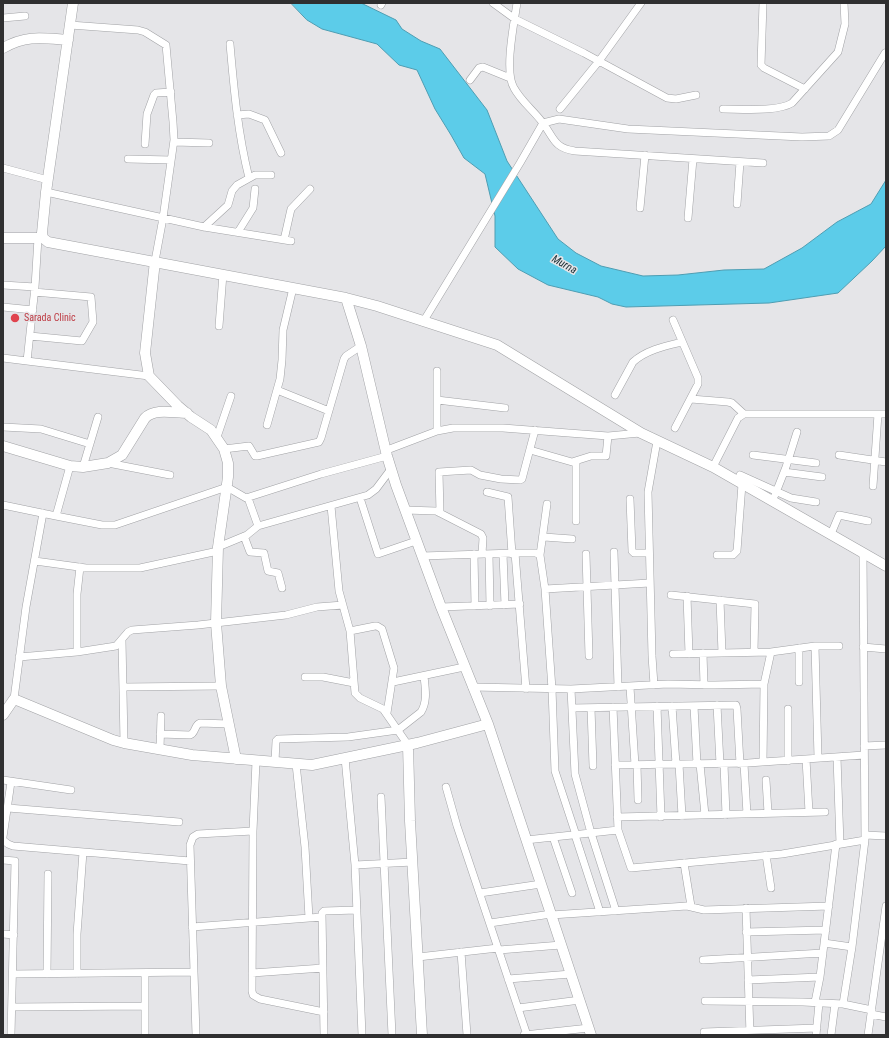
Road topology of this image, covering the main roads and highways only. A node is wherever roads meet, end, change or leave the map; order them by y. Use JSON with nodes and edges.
{"nodes":[{"id":1,"x":73,"y":3,"type":"edge"},
{"id":2,"x":68,"y":40,"type":"junction"},
{"id":3,"x":3,"y":48,"type":"edge"},
{"id":4,"x":3,"y":238,"type":"edge"},
{"id":5,"x":40,"y":238,"type":"junction"},
{"id":6,"x":155,"y":261,"type":"junction"},
{"id":7,"x":346,"y":298,"type":"junction"},
{"id":8,"x":187,"y":413,"type":"junction"},
{"id":9,"x":3,"y":446,"type":"edge"},
{"id":10,"x":886,"y":566,"type":"edge"},
{"id":11,"x":3,"y":715,"type":"edge"},
{"id":12,"x":488,"y":724,"type":"junction"},
{"id":13,"x":408,"y":745,"type":"junction"},
{"id":14,"x":236,"y":759,"type":"junction"},
{"id":15,"x":590,"y":1032,"type":"edge"},
{"id":16,"x":422,"y":1035,"type":"edge"}],
"edges":[{"from":1,"to":2,"type":"main road"},
{"from":2,"to":3,"type":"main road"},
{"from":2,"to":5,"type":"main road"},
{"from":4,"to":5,"type":"main road"},
{"from":5,"to":6,"type":"main road"},
{"from":6,"to":7,"type":"main road"},
{"from":6,"to":8,"type":"main road"},
{"from":7,"to":10,"type":"main road"},
{"from":7,"to":12,"type":"main road"},
{"from":8,"to":9,"type":"main road"},
{"from":8,"to":14,"type":"main road"},
{"from":11,"to":14,"type":"main road"},
{"from":12,"to":13,"type":"main road"},
{"from":12,"to":15,"type":"main road"},
{"from":13,"to":14,"type":"main road"},
{"from":13,"to":16,"type":"main road"}]}
